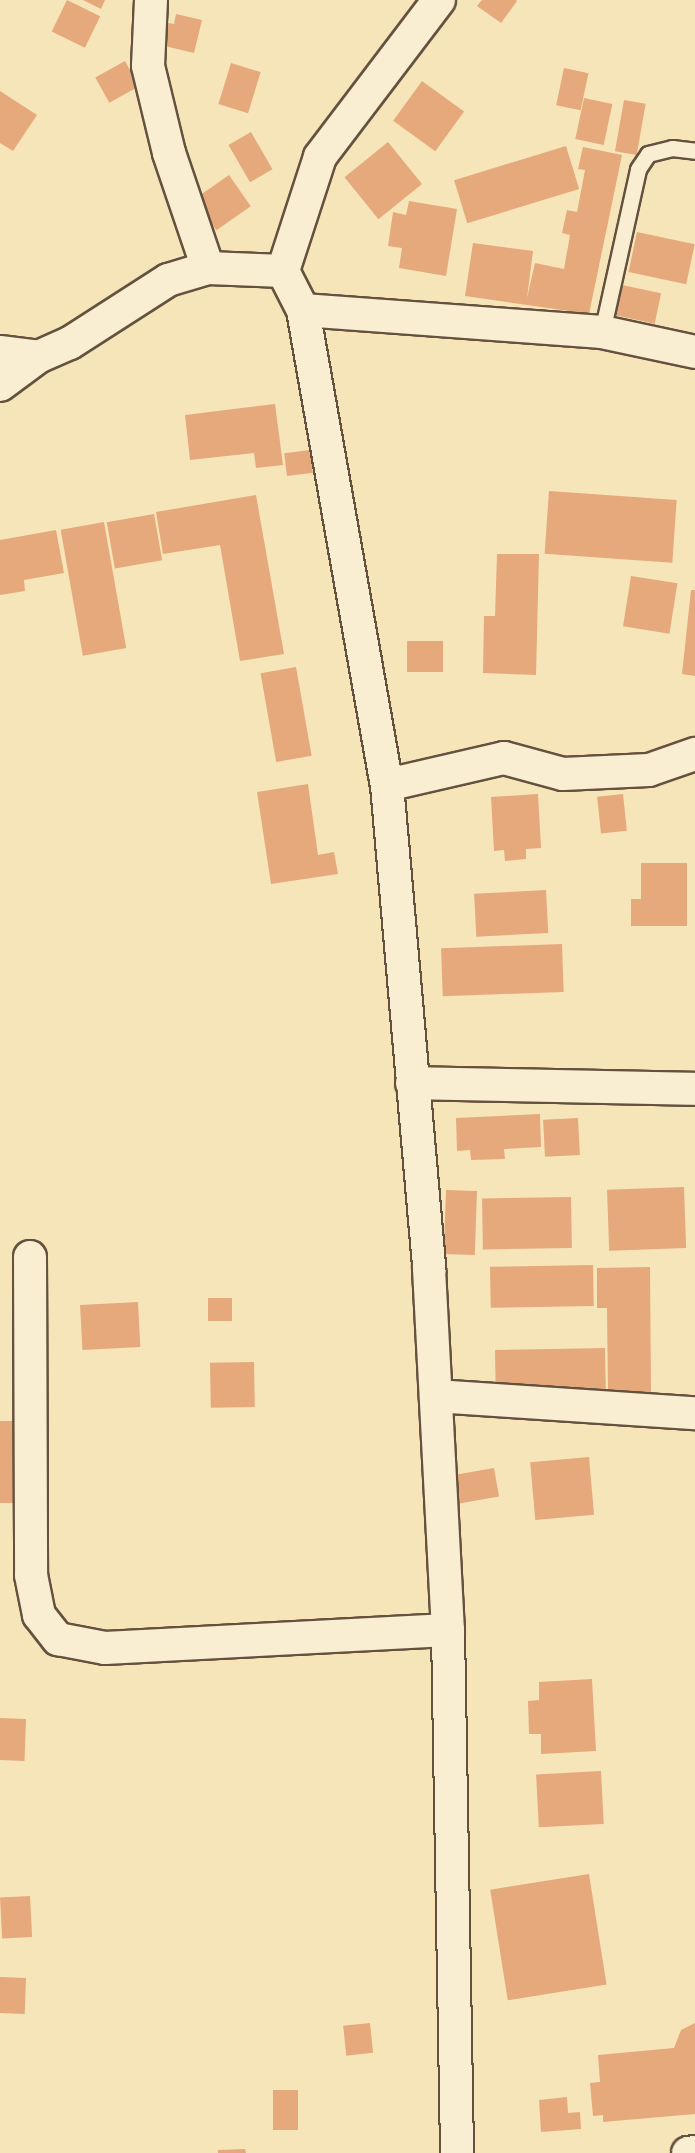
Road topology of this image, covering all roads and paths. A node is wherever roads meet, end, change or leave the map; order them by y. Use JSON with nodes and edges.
{"nodes":[{"id":1,"x":151,"y":0,"type":"edge"},
{"id":2,"x":440,"y":0,"type":"edge"},
{"id":3,"x":695,"y":151,"type":"edge"},
{"id":4,"x":208,"y":268,"type":"junction"},
{"id":5,"x":283,"y":271,"type":"junction"},
{"id":6,"x":303,"y":310,"type":"junction"},
{"id":7,"x":602,"y":332,"type":"junction"},
{"id":8,"x":0,"y":352,"type":"edge"},
{"id":9,"x":695,"y":352,"type":"edge"},
{"id":10,"x":38,"y":357,"type":"junction"},
{"id":11,"x":0,"y":385,"type":"edge"},
{"id":12,"x":695,"y":754,"type":"edge"},
{"id":13,"x":387,"y":785,"type":"junction"},
{"id":14,"x":412,"y":1083,"type":"junction"},
{"id":15,"x":695,"y":1089,"type":"edge"},
{"id":16,"x":30,"y":1257,"type":"dead end"},
{"id":17,"x":436,"y":1396,"type":"junction"},
{"id":18,"x":695,"y":1413,"type":"edge"},
{"id":19,"x":448,"y":1630,"type":"junction"},
{"id":20,"x":695,"y":2152,"type":"edge"},
{"id":21,"x":457,"y":2153,"type":"edge"},
{"id":22,"x":688,"y":2153,"type":"edge"}],
"edges":[{"from":1,"to":4,"type":"street"},
{"from":2,"to":5,"type":"street"},
{"from":3,"to":7,"type":"lane"},
{"from":4,"to":5,"type":"street"},
{"from":4,"to":10,"type":"street"},
{"from":5,"to":6,"type":"street"},
{"from":6,"to":7,"type":"street"},
{"from":6,"to":13,"type":"street"},
{"from":7,"to":9,"type":"street"},
{"from":8,"to":10,"type":"street"},
{"from":10,"to":11,"type":"street"},
{"from":12,"to":13,"type":"street"},
{"from":13,"to":14,"type":"street"},
{"from":14,"to":15,"type":"street"},
{"from":14,"to":17,"type":"street"},
{"from":16,"to":19,"type":"street"},
{"from":17,"to":18,"type":"street"},
{"from":17,"to":19,"type":"street"},
{"from":19,"to":21,"type":"street"},
{"from":20,"to":22,"type":"street"}]}
